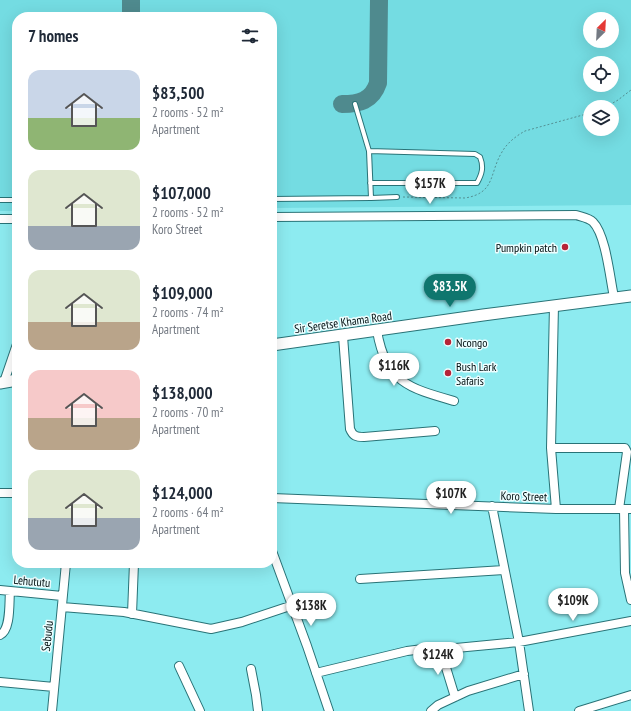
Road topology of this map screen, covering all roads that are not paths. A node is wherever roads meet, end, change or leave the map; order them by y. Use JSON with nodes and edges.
{"nodes":[{"id":1,"x":355,"y":104,"type":"dead end"},
{"id":2,"x":369,"y":151,"type":"junction"},
{"id":3,"x":370,"y":183,"type":"junction"},
{"id":4,"x":371,"y":198,"type":"junction"},
{"id":5,"x":397,"y":198,"type":"road end"},
{"id":6,"x":277,"y":199,"type":"edge"},
{"id":7,"x":0,"y":200,"type":"edge"},
{"id":8,"x":12,"y":200,"type":"edge"},
{"id":9,"x":277,"y":217,"type":"edge"},
{"id":10,"x":0,"y":219,"type":"edge"},
{"id":11,"x":12,"y":219,"type":"edge"},
{"id":12,"x":631,"y":296,"type":"edge"},
{"id":13,"x":614,"y":298,"type":"junction"},
{"id":14,"x":554,"y":305,"type":"junction"},
{"id":15,"x":377,"y":331,"type":"junction"},
{"id":16,"x":343,"y":336,"type":"junction"},
{"id":17,"x":277,"y":344,"type":"edge"},
{"id":18,"x":12,"y":357,"type":"edge"},
{"id":19,"x":12,"y":381,"type":"edge"},
{"id":20,"x":2,"y":382,"type":"edge"},
{"id":21,"x":454,"y":401,"type":"dead end"},
{"id":22,"x":435,"y":431,"type":"dead end"},
{"id":23,"x":551,"y":448,"type":"junction"},
{"id":24,"x":0,"y":493,"type":"edge"},
{"id":25,"x":12,"y":493,"type":"edge"},
{"id":26,"x":277,"y":498,"type":"edge"},
{"id":27,"x":492,"y":506,"type":"junction"},
{"id":28,"x":556,"y":509,"type":"junction"},
{"id":29,"x":625,"y":509,"type":"edge"},
{"id":30,"x":277,"y":564,"type":"edge"},
{"id":31,"x":65,"y":568,"type":"edge"},
{"id":32,"x":134,"y":568,"type":"edge"},
{"id":33,"x":504,"y":570,"type":"junction"},
{"id":34,"x":360,"y":579,"type":"dead end"},
{"id":35,"x":0,"y":590,"type":"edge"},
{"id":36,"x":10,"y":591,"type":"junction"},
{"id":37,"x":62,"y":596,"type":"junction"},
{"id":38,"x":631,"y":600,"type":"edge"},
{"id":39,"x":293,"y":605,"type":"junction"},
{"id":40,"x":62,"y":608,"type":"junction"},
{"id":41,"x":132,"y":614,"type":"junction"},
{"id":42,"x":631,"y":622,"type":"edge"},
{"id":43,"x":0,"y":635,"type":"edge"},
{"id":44,"x":519,"y":642,"type":"junction"},
{"id":45,"x":440,"y":648,"type":"junction"},
{"id":46,"x":179,"y":666,"type":"dead end"},
{"id":47,"x":250,"y":670,"type":"dead end"},
{"id":48,"x":316,"y":673,"type":"junction"},
{"id":49,"x":524,"y":674,"type":"junction"},
{"id":50,"x":0,"y":682,"type":"edge"},
{"id":51,"x":54,"y":687,"type":"junction"},
{"id":52,"x":631,"y":695,"type":"edge"},
{"id":53,"x":455,"y":697,"type":"junction"},
{"id":54,"x":52,"y":711,"type":"edge"},
{"id":55,"x":200,"y":711,"type":"edge"},
{"id":56,"x":258,"y":711,"type":"edge"},
{"id":57,"x":329,"y":711,"type":"edge"},
{"id":58,"x":431,"y":711,"type":"edge"},
{"id":59,"x":529,"y":711,"type":"edge"},
{"id":60,"x":580,"y":711,"type":"edge"}],
"edges":[{"from":1,"to":2,"type":"lane"},
{"from":2,"to":3,"type":"lane"},
{"from":2,"to":3,"type":"lane"},
{"from":3,"to":4,"type":"lane"},
{"from":4,"to":5,"type":"lane"},
{"from":4,"to":6,"type":"lane"},
{"from":7,"to":8,"type":"lane"},
{"from":9,"to":13,"type":"street"},
{"from":10,"to":11,"type":"street"},
{"from":12,"to":13,"type":"main road","name":"Sir Seretse Khama Road"},
{"from":13,"to":14,"type":"main road","name":"Sir Seretse Khama Road"},
{"from":14,"to":15,"type":"main road","name":"Sir Seretse Khama Road"},
{"from":14,"to":23,"type":"street"},
{"from":15,"to":16,"type":"main road","name":"Sir Seretse Khama Road"},
{"from":15,"to":21,"type":"street"},
{"from":16,"to":17,"type":"main road","name":"Sir Seretse Khama Road"},
{"from":16,"to":22,"type":"street"},
{"from":18,"to":20,"type":"street"},
{"from":19,"to":20,"type":"main road"},
{"from":23,"to":28,"type":"street"},
{"from":23,"to":29,"type":"street"},
{"from":24,"to":25,"type":"street"},
{"from":26,"to":27,"type":"street","name":"Koro Street"},
{"from":27,"to":28,"type":"street","name":"Koro Street"},
{"from":27,"to":33,"type":"street"},
{"from":28,"to":29,"type":"street","name":"Koro Street"},
{"from":29,"to":38,"type":"street"},
{"from":30,"to":39,"type":"street"},
{"from":31,"to":37,"type":"street","name":"Sebudu"},
{"from":32,"to":41,"type":"street"},
{"from":33,"to":34,"type":"street"},
{"from":33,"to":44,"type":"street"},
{"from":35,"to":36,"type":"street","name":"Lehututu"},
{"from":36,"to":37,"type":"street","name":"Lehututu"},
{"from":36,"to":43,"type":"street"},
{"from":37,"to":40,"type":"street","name":"Sebudu"},
{"from":39,"to":41,"type":"street"},
{"from":39,"to":48,"type":"street"},
{"from":40,"to":41,"type":"street"},
{"from":40,"to":51,"type":"street","name":"Sebudu"},
{"from":42,"to":44,"type":"street"},
{"from":44,"to":45,"type":"street"},
{"from":44,"to":49,"type":"street"},
{"from":45,"to":48,"type":"street"},
{"from":45,"to":53,"type":"street"},
{"from":46,"to":55,"type":"street"},
{"from":47,"to":56,"type":"street"},
{"from":48,"to":57,"type":"street"},
{"from":49,"to":53,"type":"street"},
{"from":49,"to":59,"type":"street"},
{"from":50,"to":51,"type":"street"},
{"from":51,"to":54,"type":"street","name":"Sebudu"},
{"from":52,"to":60,"type":"street"},
{"from":53,"to":58,"type":"street"}]}
